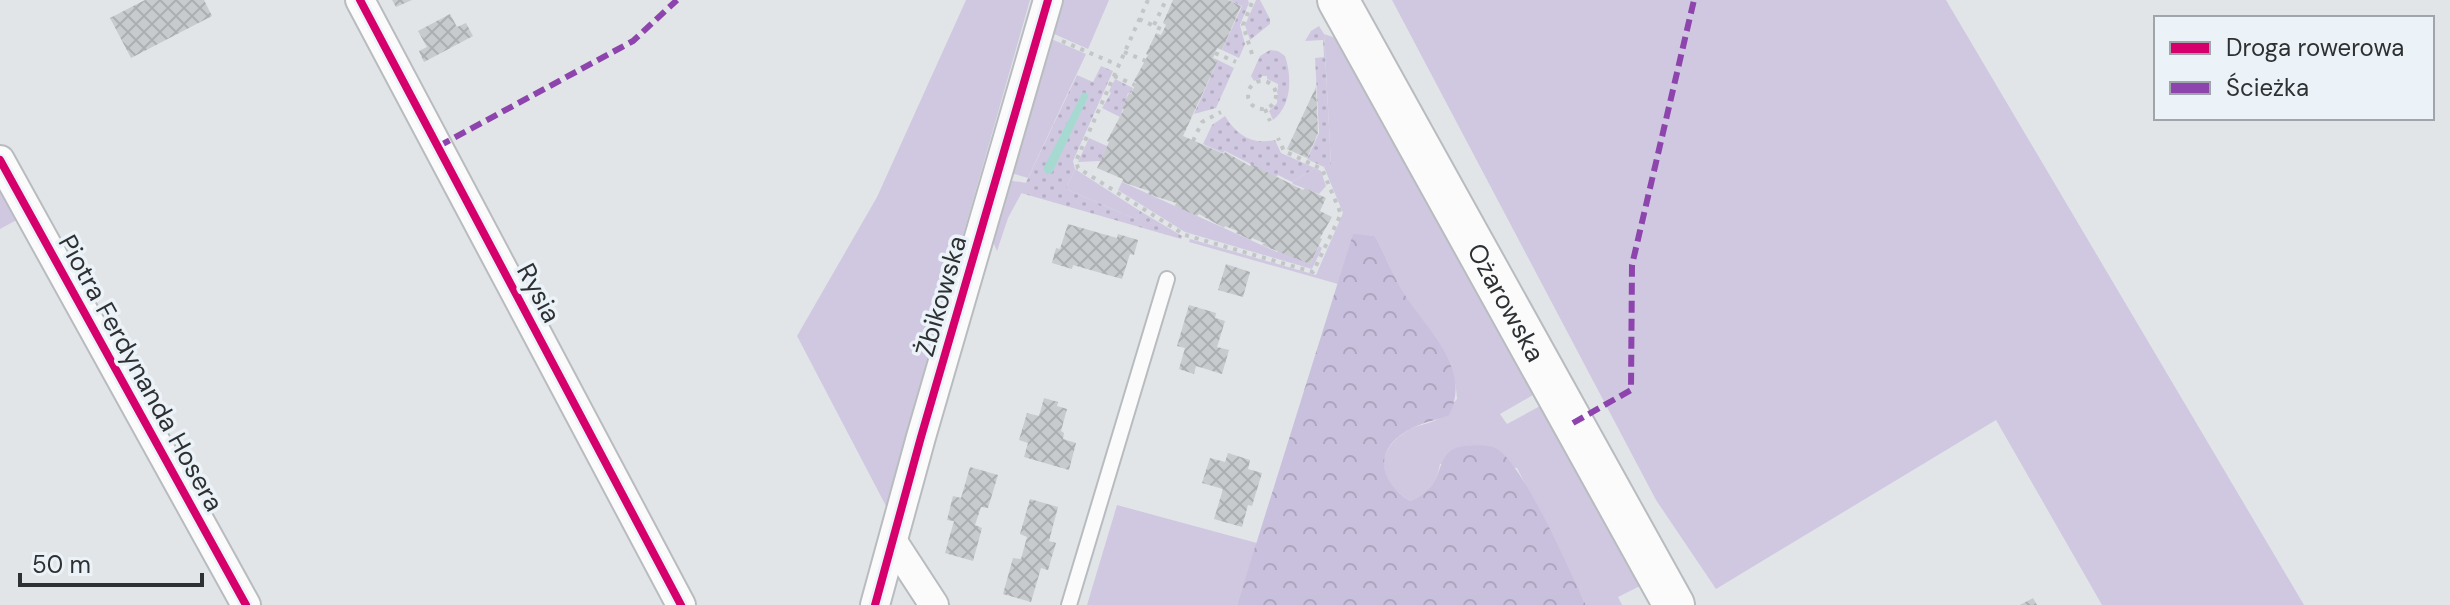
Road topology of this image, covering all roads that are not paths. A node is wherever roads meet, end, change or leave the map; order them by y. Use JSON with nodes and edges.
{"nodes":[{"id":1,"x":360,"y":0,"type":"edge"},
{"id":2,"x":1048,"y":0,"type":"edge"},
{"id":3,"x":1338,"y":0,"type":"edge"},
{"id":4,"x":0,"y":160,"type":"edge"},
{"id":5,"x":1167,"y":279,"type":"dead end"},
{"id":6,"x":893,"y":542,"type":"junction"},
{"id":7,"x":246,"y":605,"type":"edge"},
{"id":8,"x":681,"y":605,"type":"edge"},
{"id":9,"x":875,"y":605,"type":"edge"},
{"id":10,"x":934,"y":605,"type":"edge"},
{"id":11,"x":1069,"y":605,"type":"edge"},
{"id":12,"x":1674,"y":605,"type":"edge"}],
"edges":[{"from":1,"to":8,"type":"street","name":"Rysia"},
{"from":2,"to":6,"type":"street","name":"Żbikowska"},
{"from":3,"to":12,"type":"main road","name":"Ożarowska"},
{"from":4,"to":7,"type":"street","name":"Piotra Ferdynanda Hosera"},
{"from":5,"to":11,"type":"lane"},
{"from":6,"to":9,"type":"street","name":"Żbikowska"},
{"from":6,"to":10,"type":"street"}]}
